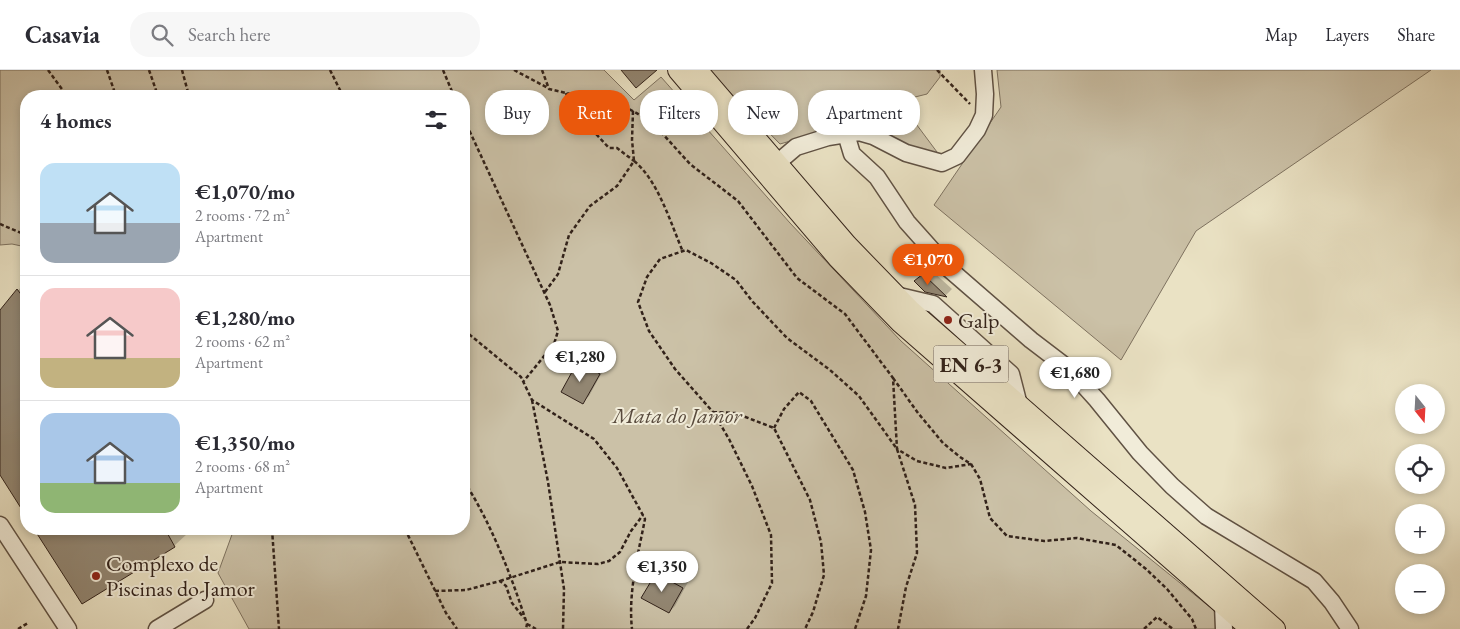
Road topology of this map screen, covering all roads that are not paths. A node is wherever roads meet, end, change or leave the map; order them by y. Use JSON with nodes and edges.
{"nodes":[{"id":1,"x":678,"y":70,"type":"edge"},
{"id":2,"x":697,"y":70,"type":"edge"},
{"id":3,"x":983,"y":70,"type":"edge"},
{"id":4,"x":840,"y":135,"type":"edge"},
{"id":5,"x":846,"y":135,"type":"edge"},
{"id":6,"x":870,"y":135,"type":"edge"},
{"id":7,"x":776,"y":164,"type":"junction"},
{"id":8,"x":0,"y":525,"type":"edge"},
{"id":9,"x":205,"y":600,"type":"dead end"},
{"id":10,"x":1223,"y":605,"type":"junction"},
{"id":11,"x":68,"y":629,"type":"edge"},
{"id":12,"x":157,"y":629,"type":"edge"},
{"id":13,"x":1224,"y":629,"type":"edge"},
{"id":14,"x":1251,"y":629,"type":"edge"},
{"id":15,"x":1275,"y":629,"type":"edge"},
{"id":16,"x":1350,"y":629,"type":"edge"}],
"edges":[{"from":1,"to":10,"type":"main road","number":"EN 6-3"},
{"from":2,"to":7,"type":"main road","number":"EN 6-3"},
{"from":3,"to":6,"type":"street"},
{"from":4,"to":7,"type":"street"},
{"from":5,"to":16,"type":"street"},
{"from":7,"to":15,"type":"main road","number":"EN 6-3"},
{"from":8,"to":11,"type":"street"},
{"from":9,"to":12,"type":"street"},
{"from":10,"to":13,"type":"street"},
{"from":10,"to":14,"type":"main road","number":"EN 6-3"}]}
